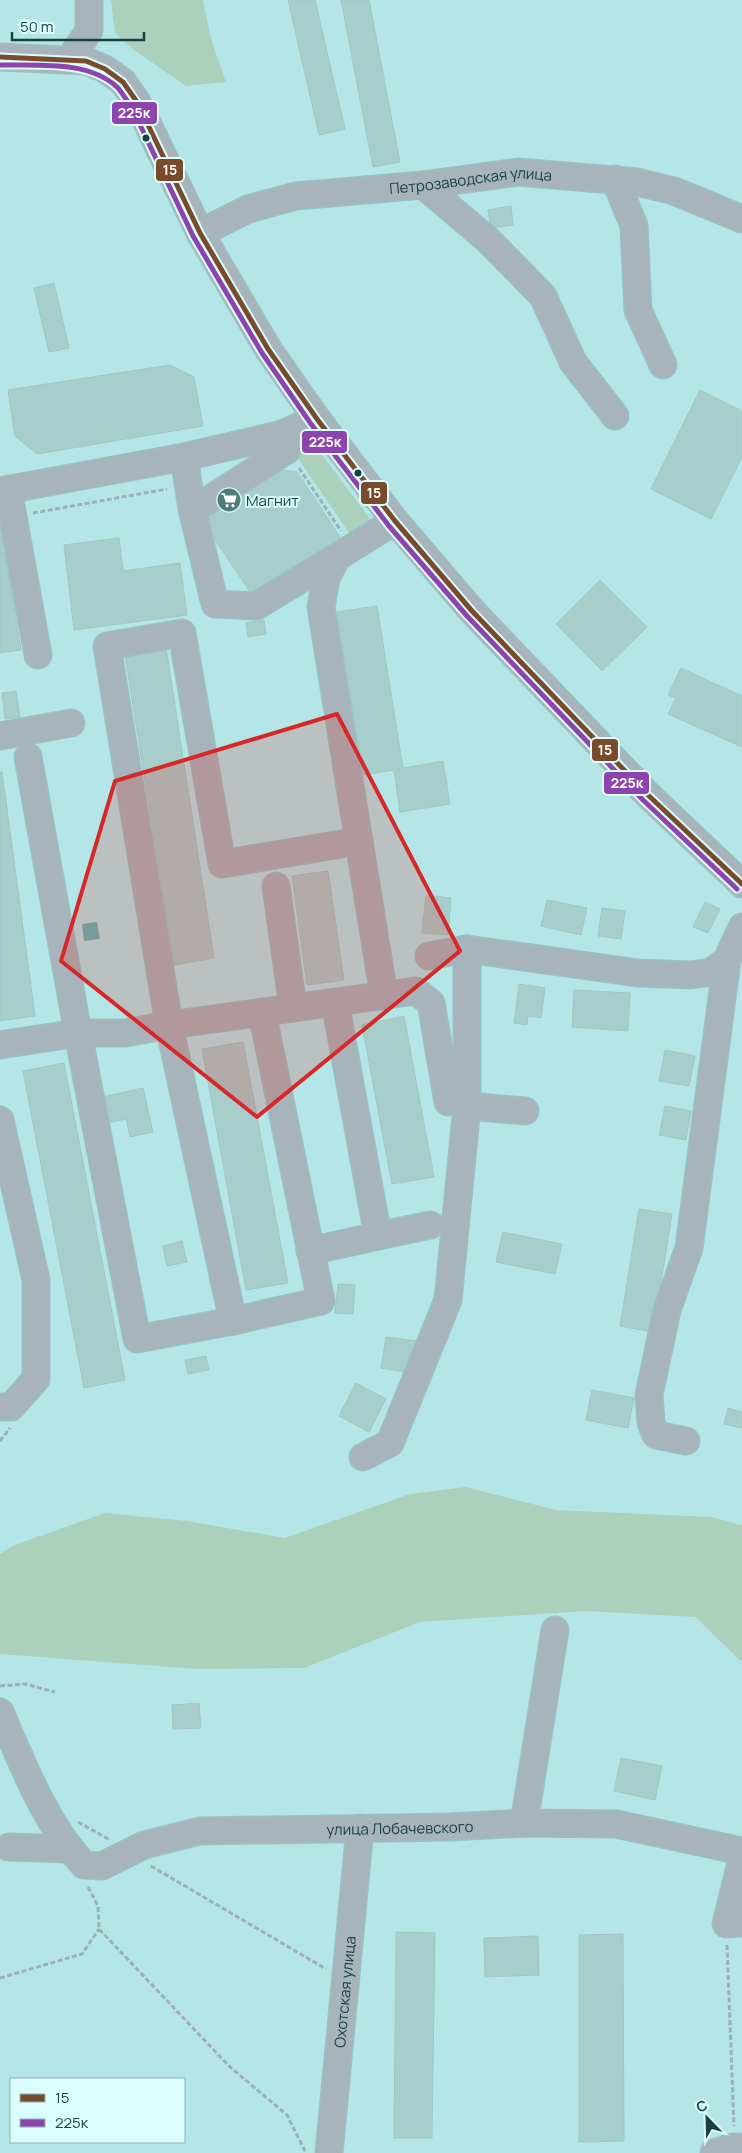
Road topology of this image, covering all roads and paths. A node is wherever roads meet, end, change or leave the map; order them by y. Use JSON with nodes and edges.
{"nodes":[{"id":1,"x":89,"y":0,"type":"edge"},
{"id":2,"x":0,"y":57,"type":"edge"},
{"id":3,"x":69,"y":60,"type":"junction"},
{"id":4,"x":614,"y":179,"type":"junction"},
{"id":5,"x":423,"y":184,"type":"junction"},
{"id":6,"x":742,"y":219,"type":"edge"},
{"id":7,"x":200,"y":233,"type":"junction"},
{"id":8,"x":663,"y":365,"type":"dead end"},
{"id":9,"x":614,"y":416,"type":"dead end"},
{"id":10,"x":317,"y":419,"type":"junction"},
{"id":11,"x":283,"y":443,"type":"junction"},
{"id":12,"x":184,"y":457,"type":"junction"},
{"id":13,"x":4,"y":490,"type":"edge"},
{"id":14,"x":196,"y":494,"type":"junction"},
{"id":15,"x":14,"y":517,"type":"junction"},
{"id":16,"x":395,"y":521,"type":"junction"},
{"id":17,"x":345,"y":552,"type":"junction"},
{"id":18,"x":38,"y":654,"type":"dead end"},
{"id":19,"x":71,"y":722,"type":"dead end"},
{"id":20,"x":0,"y":736,"type":"edge"},
{"id":21,"x":28,"y":757,"type":"dead end"},
{"id":22,"x":359,"y":841,"type":"junction"},
{"id":23,"x":742,"y":884,"type":"edge"},
{"id":24,"x":276,"y":886,"type":"dead end"},
{"id":25,"x":742,"y":927,"type":"edge"},
{"id":26,"x":467,"y":949,"type":"junction"},
{"id":27,"x":429,"y":956,"type":"dead end"},
{"id":28,"x":727,"y":960,"type":"junction"},
{"id":29,"x":384,"y":996,"type":"junction"},
{"id":30,"x":335,"y":1002,"type":"junction"},
{"id":31,"x":293,"y":1008,"type":"junction"},
{"id":32,"x":262,"y":1012,"type":"junction"},
{"id":33,"x":169,"y":1025,"type":"junction"},
{"id":34,"x":78,"y":1033,"type":"junction"},
{"id":35,"x":0,"y":1045,"type":"edge"},
{"id":36,"x":457,"y":1104,"type":"junction"},
{"id":37,"x":525,"y":1111,"type":"dead end"},
{"id":38,"x":0,"y":1120,"type":"edge"},
{"id":39,"x":430,"y":1225,"type":"dead end"},
{"id":40,"x":378,"y":1236,"type":"junction"},
{"id":41,"x":310,"y":1251,"type":"junction"},
{"id":42,"x":233,"y":1321,"type":"junction"},
{"id":43,"x":0,"y":1407,"type":"edge"},
{"id":44,"x":686,"y":1441,"type":"dead end"},
{"id":45,"x":363,"y":1457,"type":"dead end"},
{"id":46,"x":555,"y":1630,"type":"dead end"},
{"id":47,"x":0,"y":1686,"type":"edge"},
{"id":48,"x":55,"y":1692,"type":"dead end"},
{"id":49,"x":0,"y":1712,"type":"edge"},
{"id":50,"x":44,"y":1806,"type":"junction"},
{"id":51,"x":524,"y":1823,"type":"junction"},
{"id":52,"x":360,"y":1828,"type":"junction"},
{"id":53,"x":9,"y":1847,"type":"dead end"},
{"id":54,"x":69,"y":1849,"type":"junction"},
{"id":55,"x":128,"y":1851,"type":"junction"},
{"id":56,"x":742,"y":1851,"type":"edge"},
{"id":57,"x":742,"y":1859,"type":"edge"},
{"id":58,"x":86,"y":1881,"type":"dead end"},
{"id":59,"x":734,"y":1923,"type":"edge"},
{"id":60,"x":99,"y":1929,"type":"junction"},
{"id":61,"x":0,"y":1978,"type":"edge"},
{"id":62,"x":347,"y":1982,"type":"junction"},
{"id":63,"x":730,"y":2149,"type":"edge"},
{"id":64,"x":306,"y":2153,"type":"edge"},
{"id":65,"x":329,"y":2153,"type":"edge"}],
"edges":[{"from":1,"to":3,"type":"street"},
{"from":2,"to":3,"type":"street"},
{"from":3,"to":7,"type":"street"},
{"from":4,"to":5,"type":"street","name":"Петрозаводская улица"},
{"from":4,"to":6,"type":"street","name":"Петрозаводская улица"},
{"from":4,"to":8,"type":"street"},
{"from":5,"to":7,"type":"street","name":"Петрозаводская улица"},
{"from":5,"to":9,"type":"street"},
{"from":7,"to":10,"type":"street"},
{"from":10,"to":11,"type":"street"},
{"from":10,"to":16,"type":"street"},
{"from":11,"to":12,"type":"street"},
{"from":11,"to":14,"type":"street"},
{"from":11,"to":17,"type":"path"},
{"from":12,"to":13,"type":"street"},
{"from":12,"to":14,"type":"street"},
{"from":13,"to":15,"type":"street"},
{"from":14,"to":15,"type":"path"},
{"from":14,"to":17,"type":"street"},
{"from":15,"to":18,"type":"street"},
{"from":16,"to":17,"type":"street"},
{"from":16,"to":23,"type":"street"},
{"from":17,"to":22,"type":"street"},
{"from":19,"to":20,"type":"street"},
{"from":21,"to":34,"type":"street"},
{"from":22,"to":29,"type":"street"},
{"from":22,"to":33,"type":"street"},
{"from":24,"to":31,"type":"street"},
{"from":25,"to":28,"type":"street"},
{"from":26,"to":27,"type":"street"},
{"from":26,"to":28,"type":"street"},
{"from":26,"to":36,"type":"street"},
{"from":28,"to":44,"type":"street"},
{"from":29,"to":30,"type":"street"},
{"from":29,"to":36,"type":"street"},
{"from":30,"to":31,"type":"street"},
{"from":30,"to":40,"type":"street"},
{"from":31,"to":32,"type":"street"},
{"from":32,"to":33,"type":"street"},
{"from":32,"to":41,"type":"street"},
{"from":33,"to":34,"type":"street"},
{"from":33,"to":42,"type":"street"},
{"from":34,"to":35,"type":"street"},
{"from":34,"to":42,"type":"street"},
{"from":36,"to":37,"type":"street"},
{"from":36,"to":45,"type":"street"},
{"from":38,"to":43,"type":"street"},
{"from":39,"to":40,"type":"street"},
{"from":40,"to":41,"type":"street"},
{"from":41,"to":42,"type":"street"},
{"from":46,"to":51,"type":"street"},
{"from":47,"to":48,"type":"path"},
{"from":49,"to":50,"type":"street","name":"улица Лобачевского"},
{"from":50,"to":54,"type":"street","name":"улица Лобачевского"},
{"from":50,"to":55,"type":"path"},
{"from":51,"to":52,"type":"street","name":"улица Лобачевского"},
{"from":51,"to":56,"type":"street","name":"улица Лобачевского"},
{"from":52,"to":55,"type":"street","name":"улица Лобачевского"},
{"from":52,"to":62,"type":"street","name":"Охотская улица"},
{"from":53,"to":54,"type":"street"},
{"from":54,"to":55,"type":"street","name":"улица Лобачевского"},
{"from":55,"to":62,"type":"path"},
{"from":57,"to":59,"type":"street"},
{"from":58,"to":60,"type":"path"},
{"from":59,"to":63,"type":"path"},
{"from":60,"to":61,"type":"path"},
{"from":60,"to":64,"type":"path"},
{"from":62,"to":65,"type":"street","name":"Охотская улица"}]}
